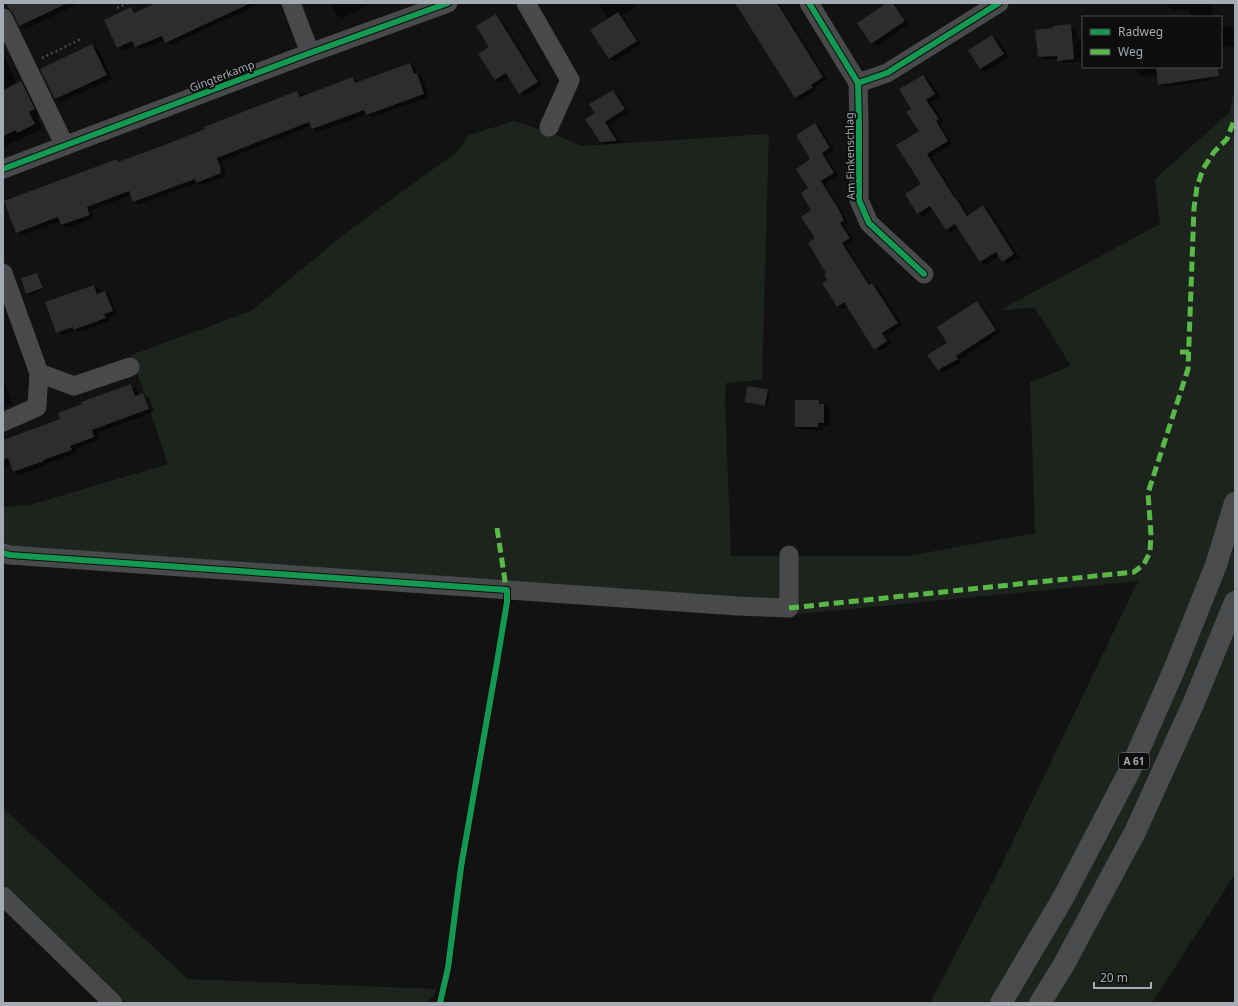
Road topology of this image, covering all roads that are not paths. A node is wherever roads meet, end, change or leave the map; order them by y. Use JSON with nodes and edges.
{"nodes":[{"id":1,"x":291,"y":3,"type":"edge"},
{"id":2,"x":448,"y":3,"type":"edge"},
{"id":3,"x":526,"y":3,"type":"edge"},
{"id":4,"x":810,"y":3,"type":"edge"},
{"id":5,"x":999,"y":3,"type":"edge"},
{"id":6,"x":3,"y":18,"type":"edge"},
{"id":7,"x":310,"y":53,"type":"junction"},
{"id":8,"x":858,"y":83,"type":"junction"},
{"id":9,"x":549,"y":127,"type":"dead end"},
{"id":10,"x":65,"y":146,"type":"junction"},
{"id":11,"x":3,"y":169,"type":"edge"},
{"id":12,"x":3,"y":273,"type":"edge"},
{"id":13,"x":924,"y":274,"type":"dead end"},
{"id":14,"x":130,"y":367,"type":"dead end"},
{"id":15,"x":39,"y":373,"type":"junction"},
{"id":16,"x":3,"y":422,"type":"edge"},
{"id":17,"x":1235,"y":503,"type":"edge"},
{"id":18,"x":3,"y":553,"type":"edge"},
{"id":19,"x":789,"y":555,"type":"dead end"},
{"id":20,"x":1235,"y":602,"type":"edge"},
{"id":21,"x":3,"y":896,"type":"edge"},
{"id":22,"x":113,"y":1003,"type":"edge"},
{"id":23,"x":1001,"y":1003,"type":"edge"},
{"id":24,"x":1040,"y":1003,"type":"edge"}],
"edges":[{"from":1,"to":7,"type":"street"},
{"from":2,"to":7,"type":"street","name":"Gingterkamp"},
{"from":3,"to":9,"type":"street"},
{"from":4,"to":8,"type":"street","name":"Am Finkenschlag"},
{"from":5,"to":8,"type":"street"},
{"from":6,"to":10,"type":"street"},
{"from":7,"to":10,"type":"street","name":"Gingterkamp"},
{"from":8,"to":13,"type":"street","name":"Am Finkenschlag"},
{"from":10,"to":11,"type":"street","name":"Gingterkamp"},
{"from":12,"to":15,"type":"street"},
{"from":14,"to":15,"type":"street"},
{"from":15,"to":16,"type":"street"},
{"from":17,"to":23,"type":"highway","number":"A 61"},
{"from":18,"to":19,"type":"street"},
{"from":20,"to":24,"type":"highway","number":"A 61"},
{"from":21,"to":22,"type":"street"}]}
